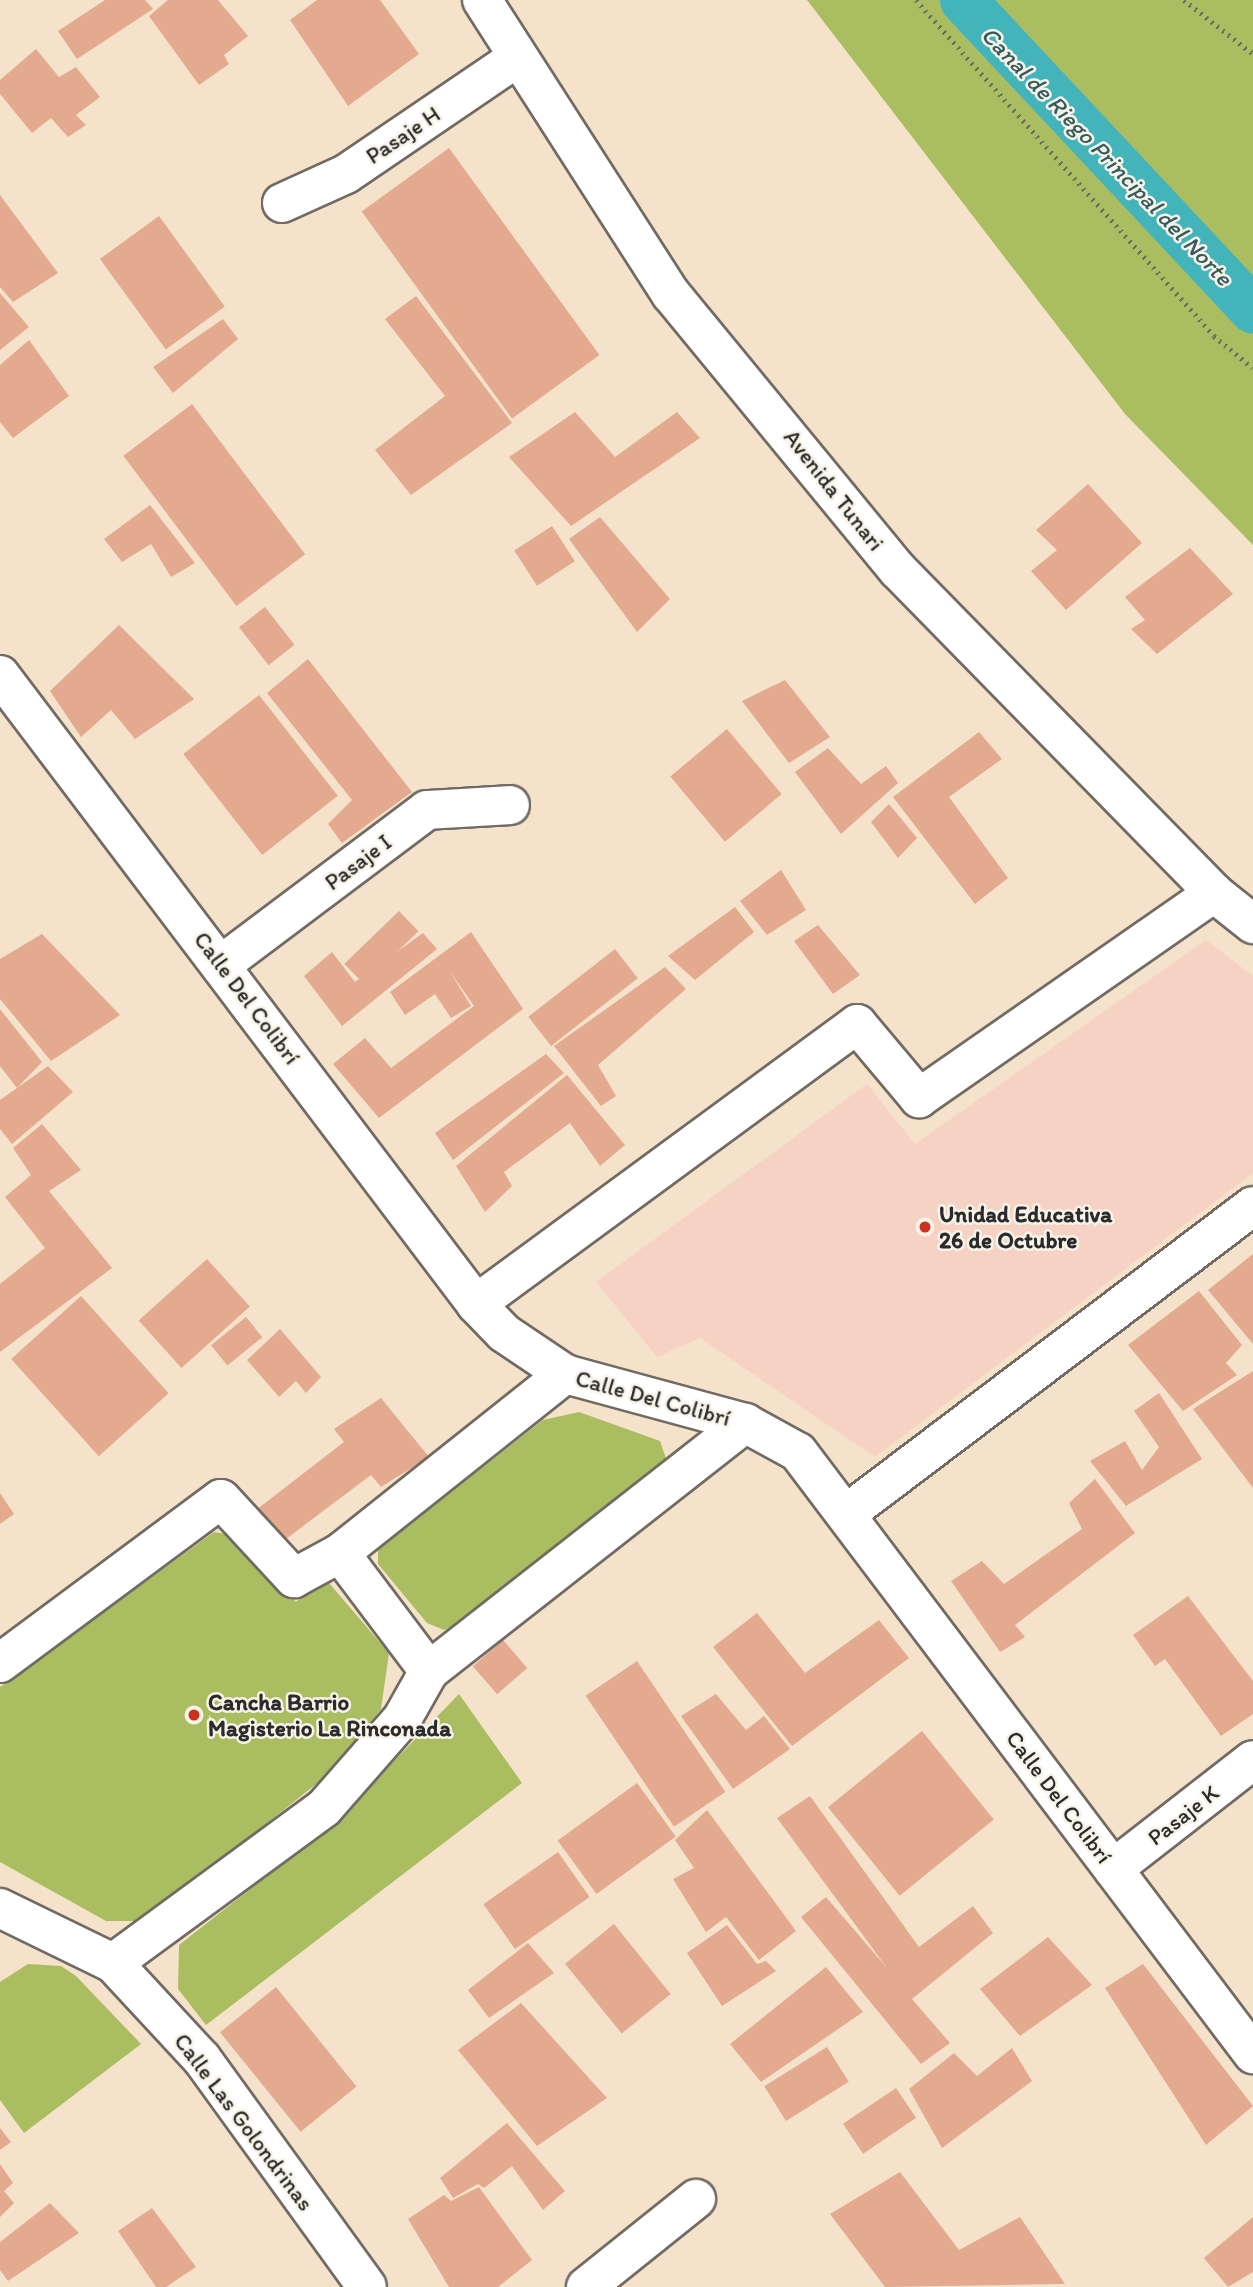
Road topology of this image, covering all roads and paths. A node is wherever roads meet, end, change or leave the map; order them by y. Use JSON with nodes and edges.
{"nodes":[{"id":1,"x":482,"y":0,"type":"edge"},
{"id":2,"x":916,"y":0,"type":"edge"},
{"id":3,"x":1184,"y":0,"type":"edge"},
{"id":4,"x":1253,"y":54,"type":"edge"},
{"id":5,"x":517,"y":58,"type":"junction"},
{"id":6,"x":282,"y":203,"type":"dead end"},
{"id":7,"x":1253,"y":368,"type":"edge"},
{"id":8,"x":0,"y":675,"type":"edge"},
{"id":9,"x":510,"y":805,"type":"dead end"},
{"id":10,"x":1214,"y":893,"type":"junction"},
{"id":11,"x":1253,"y":924,"type":"edge"},
{"id":12,"x":222,"y":964,"type":"junction"},
{"id":13,"x":1253,"y":1206,"type":"edge"},
{"id":14,"x":476,"y":1304,"type":"junction"},
{"id":15,"x":565,"y":1374,"type":"junction"},
{"id":16,"x":745,"y":1423,"type":"junction"},
{"id":17,"x":846,"y":1514,"type":"junction"},
{"id":18,"x":340,"y":1553,"type":"junction"},
{"id":19,"x":0,"y":1663,"type":"edge"},
{"id":20,"x":429,"y":1671,"type":"junction"},
{"id":21,"x":1253,"y":1760,"type":"edge"},
{"id":22,"x":1113,"y":1869,"type":"junction"},
{"id":23,"x":15,"y":1915,"type":"edge"},
{"id":24,"x":0,"y":1944,"type":"edge"},
{"id":25,"x":113,"y":1963,"type":"junction"},
{"id":26,"x":1253,"y":2054,"type":"edge"},
{"id":27,"x":696,"y":2199,"type":"dead end"},
{"id":28,"x":367,"y":2287,"type":"edge"},
{"id":29,"x":586,"y":2287,"type":"edge"}],
"edges":[{"from":1,"to":5,"type":"street","name":"Avenida Tunari"},
{"from":2,"to":7,"type":"path"},
{"from":3,"to":4,"type":"path"},
{"from":5,"to":6,"type":"street","name":"Pasaje H"},
{"from":5,"to":10,"type":"street","name":"Avenida Tunari"},
{"from":8,"to":12,"type":"street","name":"Calle Del Colibrí"},
{"from":9,"to":12,"type":"street","name":"Pasaje I"},
{"from":10,"to":11,"type":"street","name":"Avenida Tunari"},
{"from":10,"to":14,"type":"street"},
{"from":12,"to":14,"type":"street","name":"Calle Del Colibrí"},
{"from":13,"to":17,"type":"street"},
{"from":14,"to":15,"type":"street","name":"Calle Del Colibrí"},
{"from":15,"to":16,"type":"street","name":"Calle Del Colibrí"},
{"from":15,"to":18,"type":"street"},
{"from":16,"to":17,"type":"street","name":"Calle Del Colibrí"},
{"from":16,"to":20,"type":"street"},
{"from":17,"to":22,"type":"street","name":"Calle Del Colibrí"},
{"from":18,"to":19,"type":"street"},
{"from":18,"to":20,"type":"street"},
{"from":20,"to":25,"type":"street"},
{"from":21,"to":22,"type":"street","name":"Pasaje K"},
{"from":22,"to":26,"type":"street","name":"Calle Del Colibrí"},
{"from":23,"to":24,"type":"street"},
{"from":23,"to":25,"type":"street","name":"Calle Las Golondrinas"},
{"from":25,"to":28,"type":"street","name":"Calle Las Golondrinas"},
{"from":27,"to":29,"type":"street"}]}
